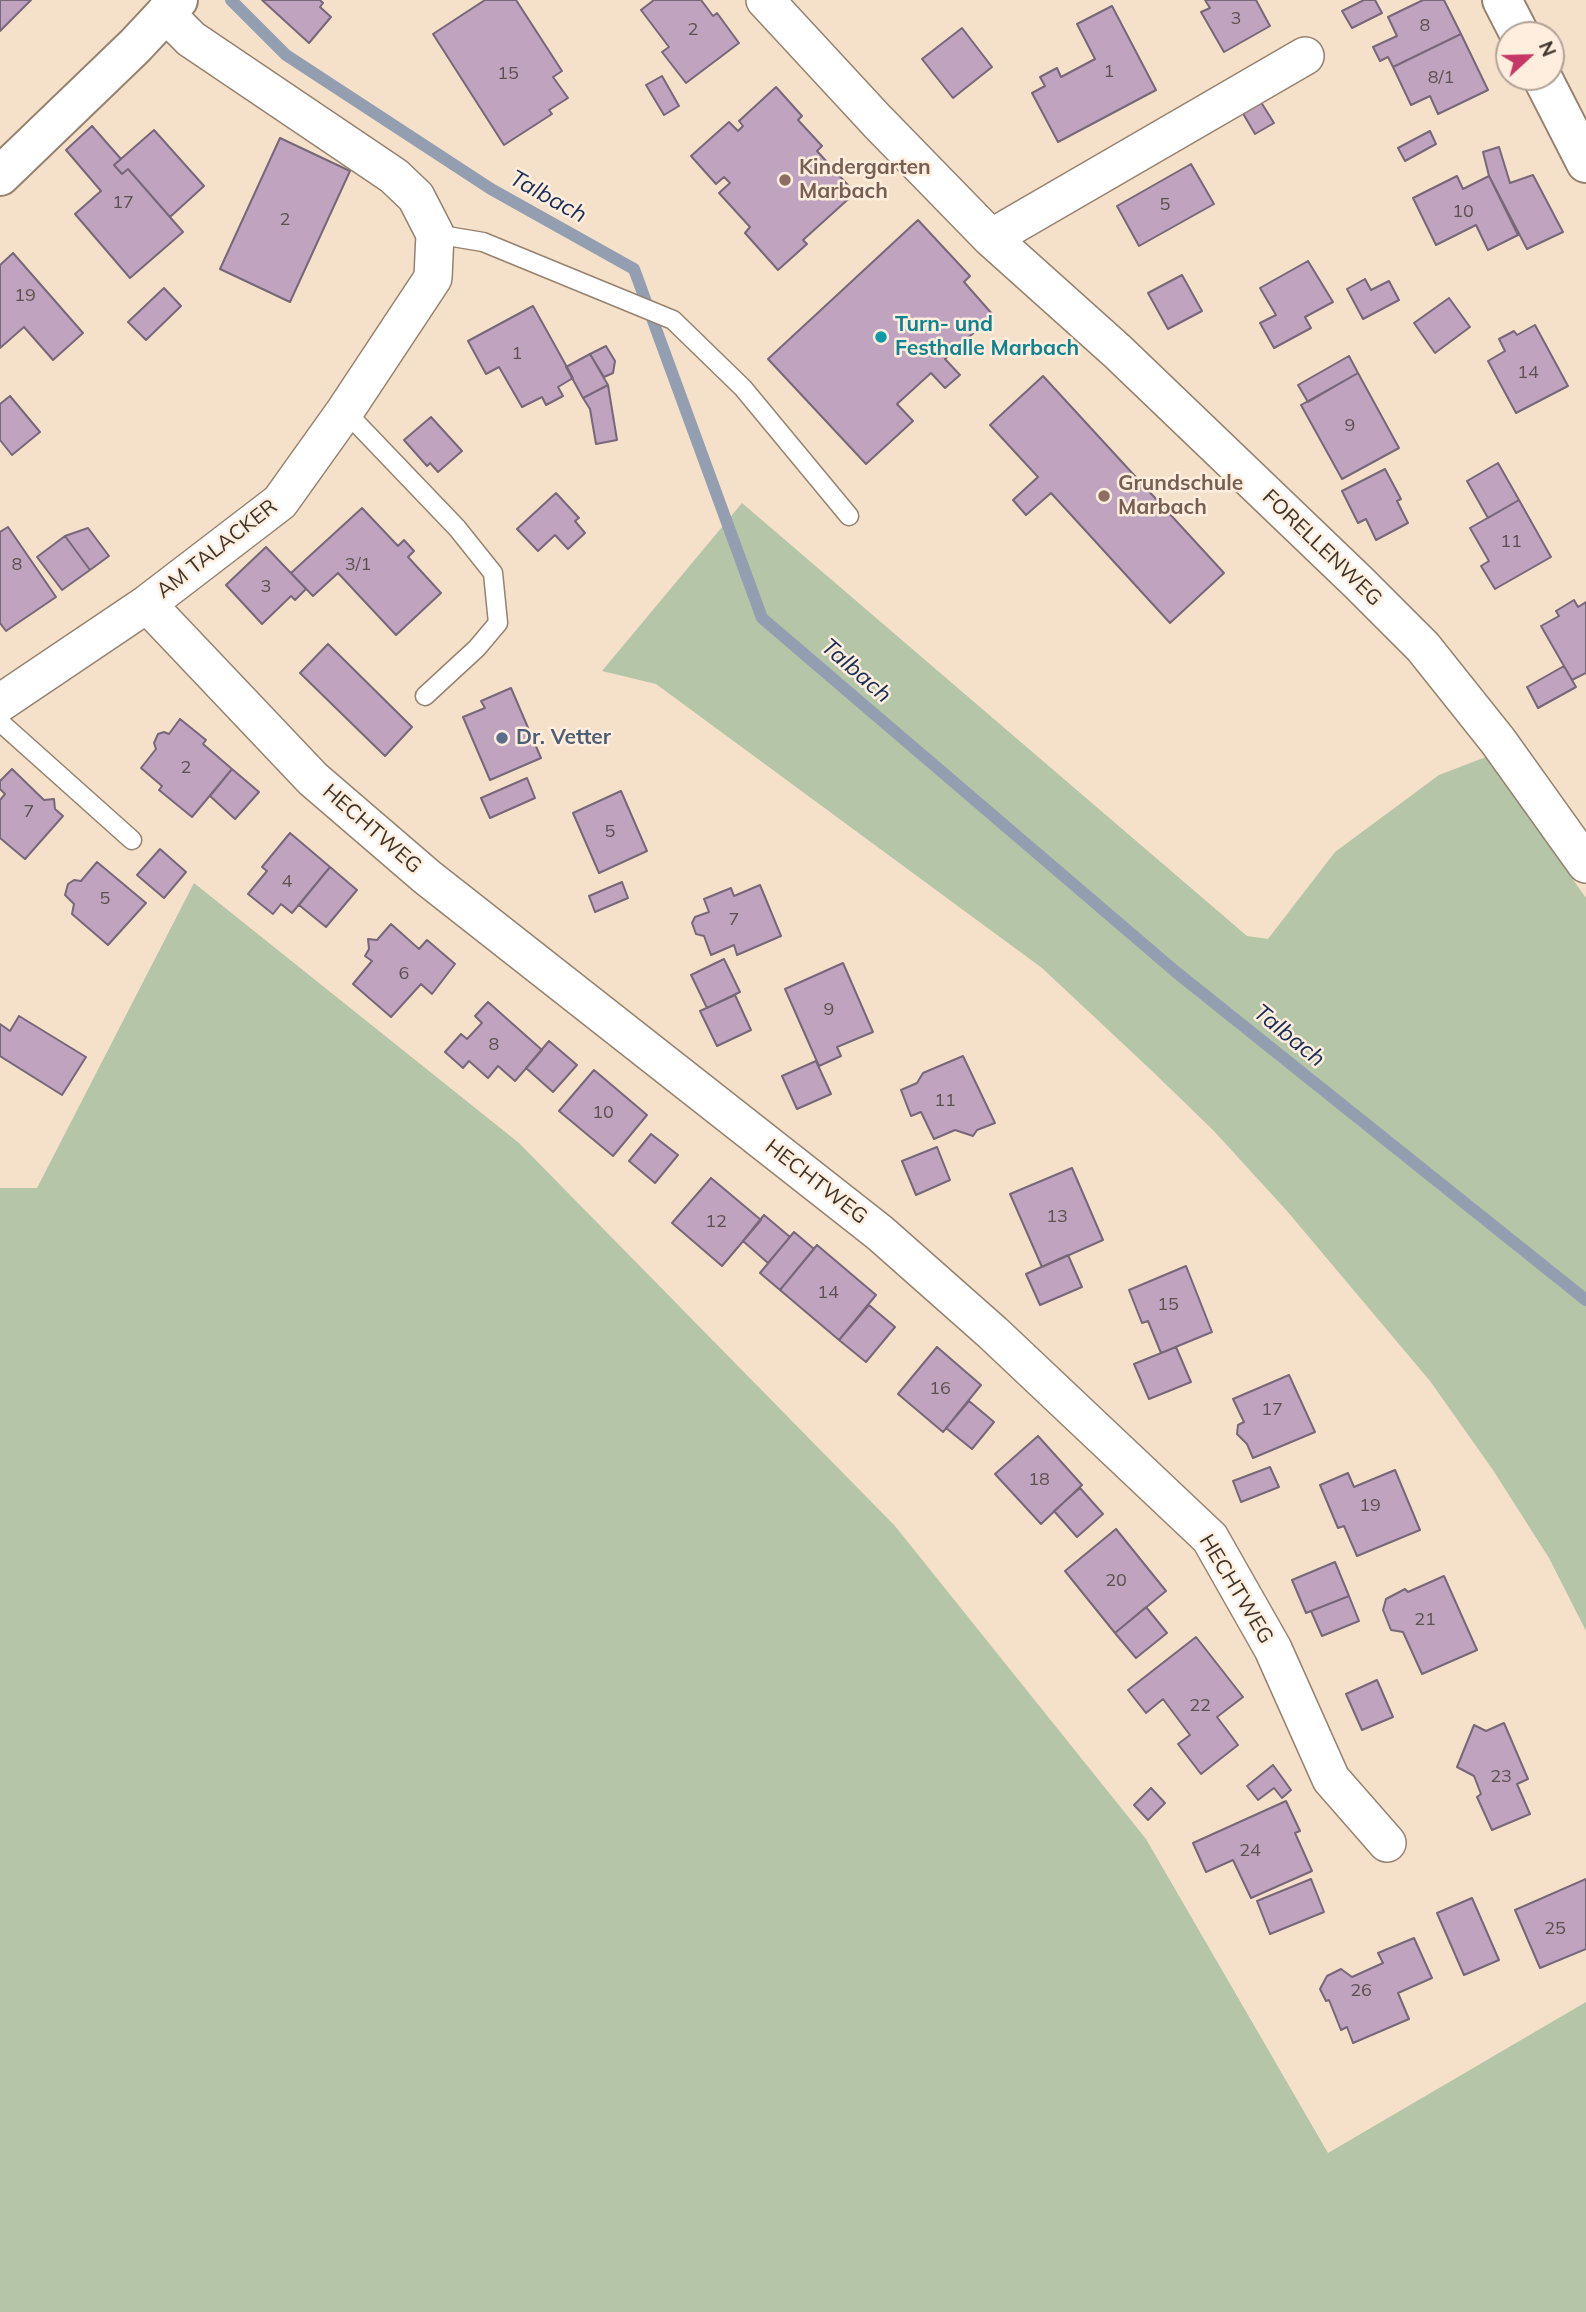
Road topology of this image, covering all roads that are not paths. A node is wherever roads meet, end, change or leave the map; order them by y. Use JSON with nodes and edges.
{"nodes":[{"id":1,"x":765,"y":0,"type":"edge"},
{"id":2,"x":1502,"y":0,"type":"edge"},
{"id":3,"x":172,"y":7,"type":"edge"},
{"id":4,"x":1513,"y":21,"type":"edge"},
{"id":5,"x":1305,"y":56,"type":"dead end"},
{"id":6,"x":1549,"y":91,"type":"edge"},
{"id":7,"x":1586,"y":163,"type":"edge"},
{"id":8,"x":0,"y":176,"type":"edge"},
{"id":9,"x":435,"y":234,"type":"junction"},
{"id":10,"x":991,"y":238,"type":"junction"},
{"id":11,"x":345,"y":411,"type":"junction"},
{"id":12,"x":849,"y":516,"type":"dead end"},
{"id":13,"x":146,"y":604,"type":"junction"},
{"id":14,"x":425,"y":696,"type":"dead end"},
{"id":15,"x":0,"y":704,"type":"edge"},
{"id":16,"x":0,"y":722,"type":"edge"},
{"id":17,"x":132,"y":840,"type":"dead end"},
{"id":18,"x":1586,"y":864,"type":"edge"},
{"id":19,"x":1387,"y":1843,"type":"dead end"}],
"edges":[{"from":1,"to":10,"type":"street","name":"FORELLENWEG"},
{"from":2,"to":4,"type":"main road"},
{"from":3,"to":8,"type":"main road"},
{"from":3,"to":9,"type":"street","name":"AM TALACKER"},
{"from":5,"to":10,"type":"street"},
{"from":6,"to":7,"type":"main road"},
{"from":9,"to":11,"type":"street","name":"AM TALACKER"},
{"from":9,"to":12,"type":"lane"},
{"from":10,"to":18,"type":"street","name":"FORELLENWEG"},
{"from":11,"to":13,"type":"street","name":"AM TALACKER"},
{"from":11,"to":14,"type":"lane"},
{"from":13,"to":15,"type":"street","name":"AM TALACKER"},
{"from":13,"to":19,"type":"street","name":"HECHTWEG"},
{"from":16,"to":17,"type":"lane"}]}
